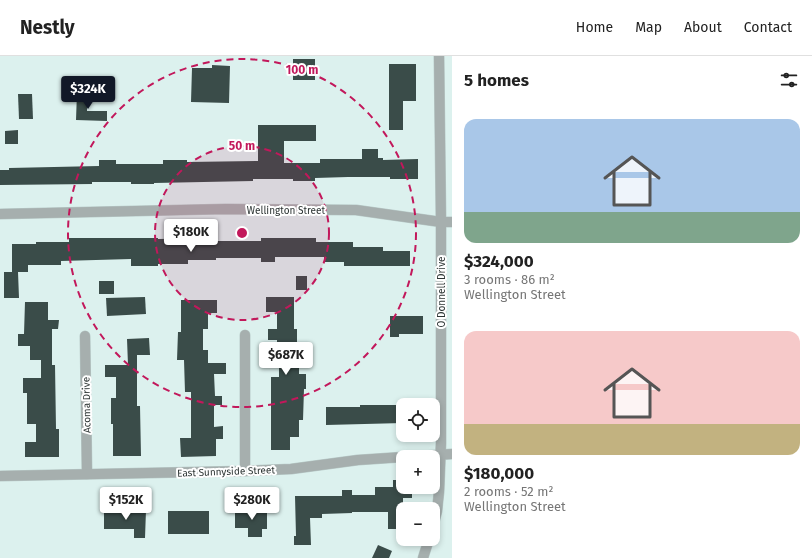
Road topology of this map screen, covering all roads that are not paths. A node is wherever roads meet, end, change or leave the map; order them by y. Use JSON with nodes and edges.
{"nodes":[{"id":1,"x":439,"y":56,"type":"edge"},
{"id":2,"x":0,"y":214,"type":"edge"},
{"id":3,"x":441,"y":222,"type":"junction"},
{"id":4,"x":452,"y":222,"type":"edge"},
{"id":5,"x":85,"y":336,"type":"dead end"},
{"id":6,"x":246,"y":336,"type":"dead end"},
{"id":7,"x":441,"y":454,"type":"junction"},
{"id":8,"x":452,"y":454,"type":"edge"},
{"id":9,"x":396,"y":458,"type":"edge"},
{"id":10,"x":245,"y":471,"type":"junction"},
{"id":11,"x":87,"y":474,"type":"junction"},
{"id":12,"x":0,"y":476,"type":"edge"},
{"id":13,"x":438,"y":502,"type":"edge"},
{"id":14,"x":427,"y":546,"type":"edge"},
{"id":15,"x":424,"y":558,"type":"edge"}],
"edges":[{"from":1,"to":3,"type":"street","name":"O Donnell Drive"},
{"from":2,"to":3,"type":"street","name":"Wellington Street"},
{"from":3,"to":4,"type":"street","name":"Wellington Street"},
{"from":3,"to":7,"type":"street","name":"O Donnell Drive"},
{"from":5,"to":11,"type":"street","name":"Acoma Drive"},
{"from":6,"to":10,"type":"street"},
{"from":7,"to":8,"type":"street","name":"East Sunnyside Street"},
{"from":7,"to":13,"type":"street","name":"O Donnell Drive"},
{"from":9,"to":10,"type":"street","name":"East Sunnyside Street"},
{"from":10,"to":11,"type":"street","name":"East Sunnyside Street"},
{"from":11,"to":12,"type":"street","name":"East Sunnyside Street"},
{"from":14,"to":15,"type":"street"}]}
